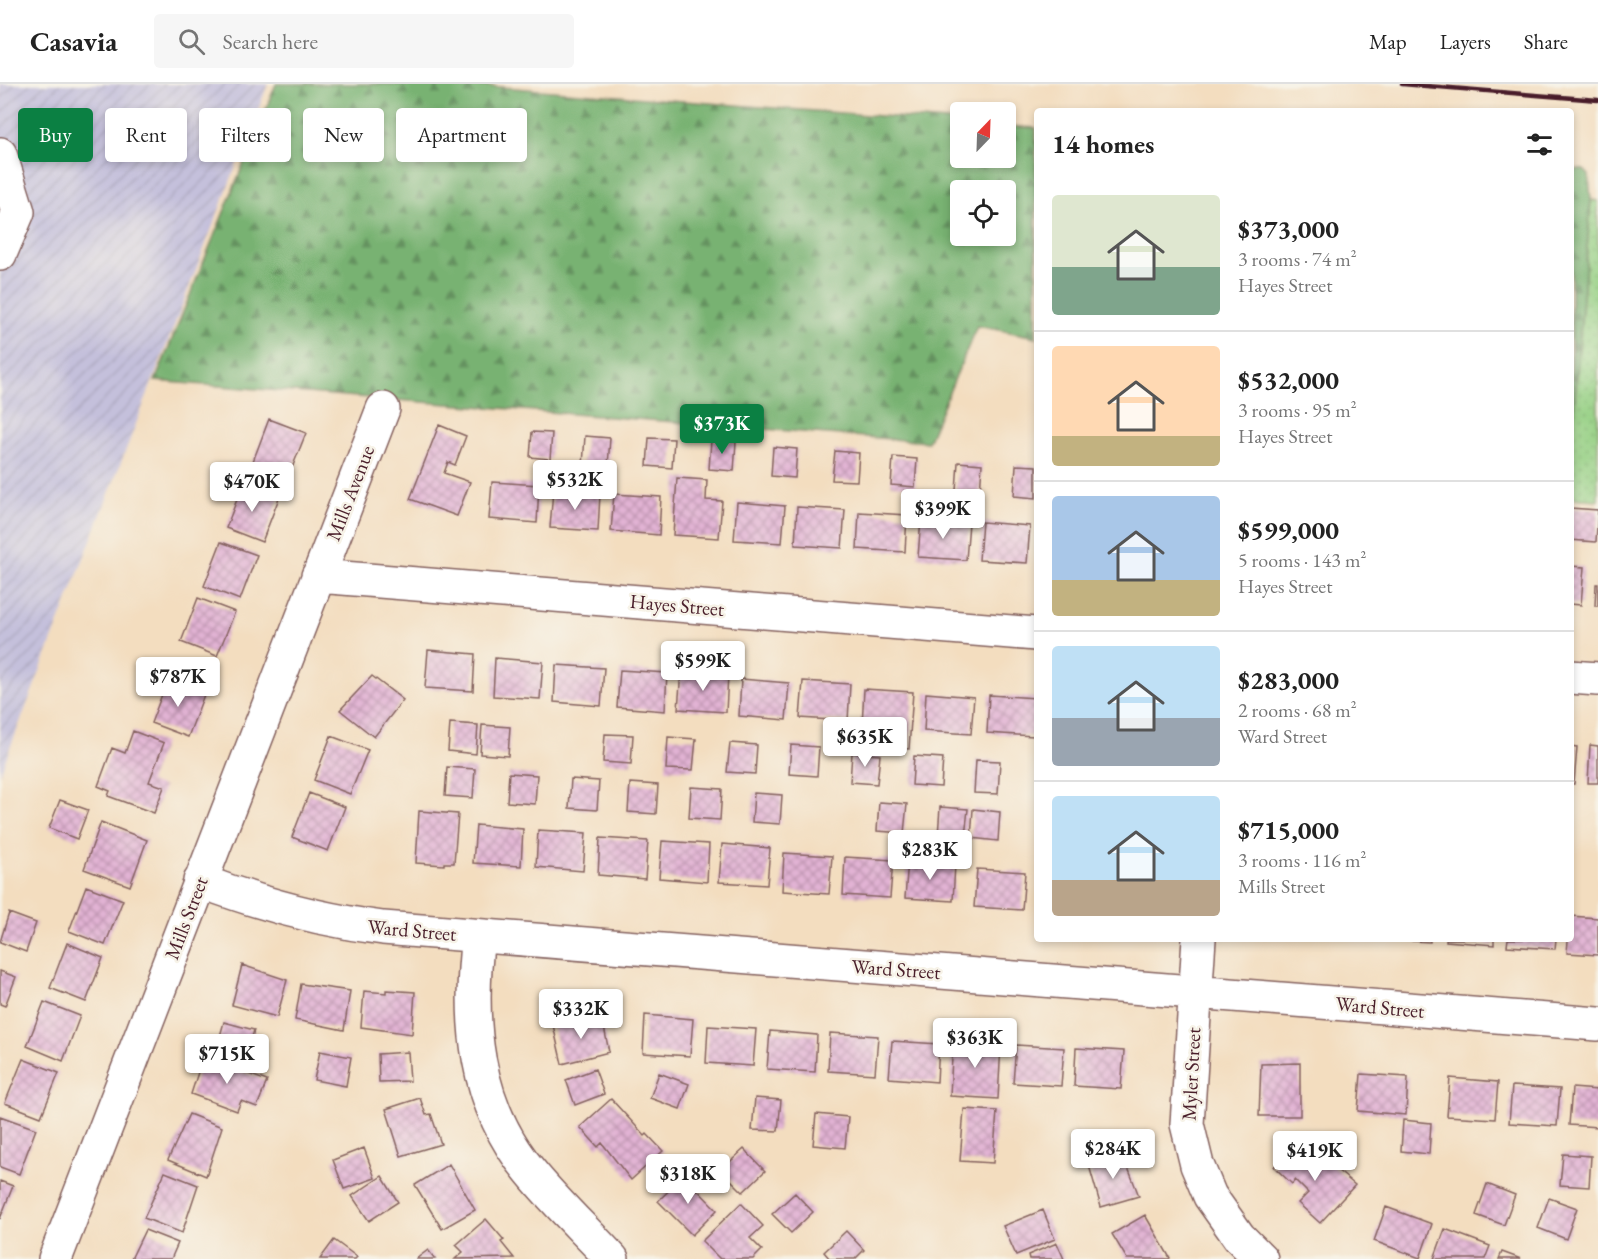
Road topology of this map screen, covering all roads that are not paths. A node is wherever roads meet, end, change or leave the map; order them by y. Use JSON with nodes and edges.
{"nodes":[{"id":1,"x":0,"y":154,"type":"edge"},
{"id":2,"x":0,"y":254,"type":"edge"},
{"id":3,"x":383,"y":409,"type":"dead end"},
{"id":4,"x":318,"y":576,"type":"junction"},
{"id":5,"x":1034,"y":634,"type":"edge"},
{"id":6,"x":1574,"y":677,"type":"edge"},
{"id":7,"x":1598,"y":679,"type":"edge"},
{"id":8,"x":200,"y":881,"type":"junction"},
{"id":9,"x":478,"y":936,"type":"junction"},
{"id":10,"x":1199,"y":942,"type":"edge"},
{"id":11,"x":1195,"y":992,"type":"junction"},
{"id":12,"x":1598,"y":1024,"type":"edge"},
{"id":13,"x":55,"y":1259,"type":"edge"},
{"id":14,"x":612,"y":1259,"type":"edge"},
{"id":15,"x":1261,"y":1259,"type":"edge"}],
"edges":[{"from":1,"to":2,"type":"street"},
{"from":3,"to":4,"type":"street","name":"Mills Avenue"},
{"from":4,"to":5,"type":"street","name":"Hayes Street"},
{"from":4,"to":8,"type":"street","name":"Mills Street"},
{"from":6,"to":7,"type":"street"},
{"from":8,"to":9,"type":"street","name":"Ward Street"},
{"from":8,"to":13,"type":"street","name":"Mills Street"},
{"from":9,"to":11,"type":"street","name":"Ward Street"},
{"from":9,"to":14,"type":"street"},
{"from":10,"to":11,"type":"street","name":"Myler Street"},
{"from":11,"to":12,"type":"street","name":"Ward Street"},
{"from":11,"to":15,"type":"street","name":"Myler Street"}]}
